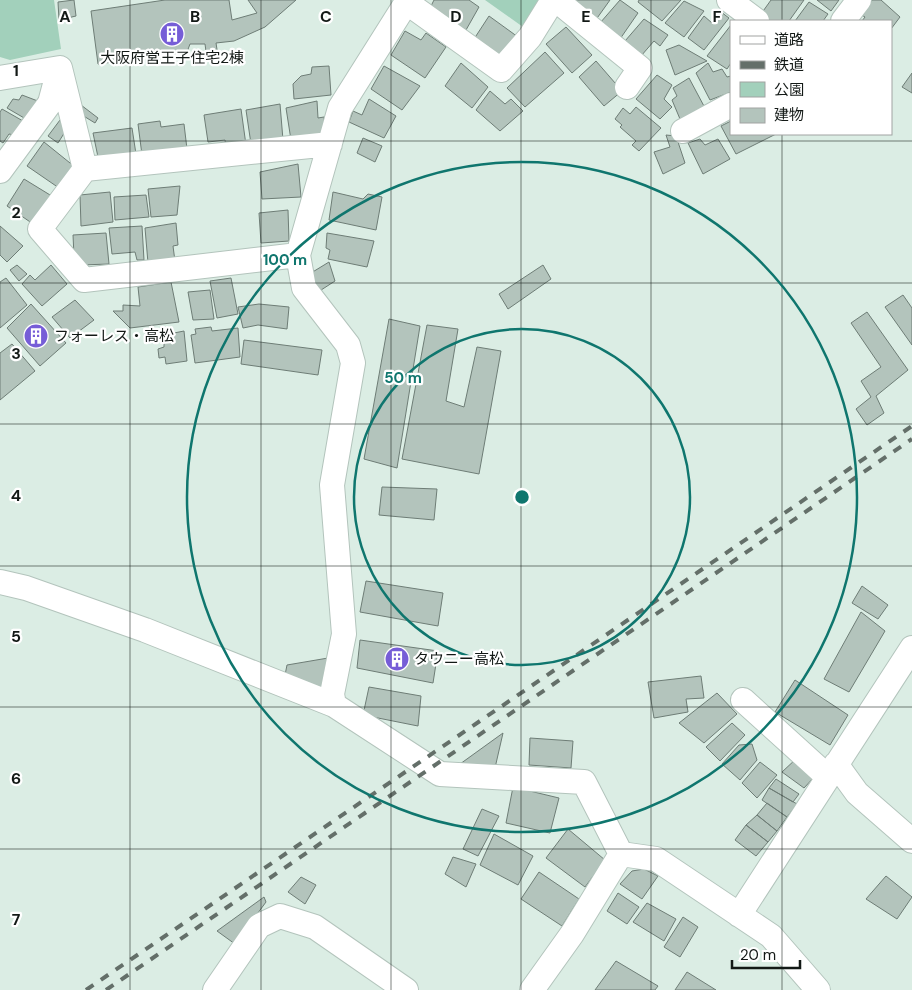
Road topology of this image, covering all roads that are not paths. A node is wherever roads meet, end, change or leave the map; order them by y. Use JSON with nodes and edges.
{"nodes":[{"id":1,"x":555,"y":0,"type":"edge"},
{"id":2,"x":729,"y":0,"type":"edge"},
{"id":3,"x":859,"y":0,"type":"edge"},
{"id":4,"x":407,"y":1,"type":"edge"},
{"id":5,"x":756,"y":20,"type":"edge"},
{"id":6,"x":844,"y":20,"type":"edge"},
{"id":7,"x":60,"y":68,"type":"junction"},
{"id":8,"x":0,"y":78,"type":"edge"},
{"id":9,"x":627,"y":87,"type":"dead end"},
{"id":10,"x":730,"y":106,"type":"edge"},
{"id":11,"x":683,"y":131,"type":"dead end"},
{"id":12,"x":330,"y":144,"type":"junction"},
{"id":13,"x":85,"y":169,"type":"junction"},
{"id":14,"x":0,"y":172,"type":"edge"},
{"id":15,"x":298,"y":255,"type":"junction"},
{"id":16,"x":0,"y":582,"type":"edge"},
{"id":17,"x":912,"y":648,"type":"edge"},
{"id":18,"x":744,"y":700,"type":"dead end"},
{"id":19,"x":334,"y":705,"type":"junction"},
{"id":20,"x":832,"y":770,"type":"junction"},
{"id":21,"x":912,"y":841,"type":"edge"},
{"id":22,"x":621,"y":854,"type":"junction"},
{"id":23,"x":739,"y":915,"type":"junction"},
{"id":24,"x":216,"y":990,"type":"edge"},
{"id":25,"x":406,"y":990,"type":"edge"},
{"id":26,"x":532,"y":990,"type":"edge"},
{"id":27,"x":818,"y":990,"type":"edge"}],
"edges":[{"from":1,"to":4,"type":"street"},
{"from":1,"to":9,"type":"street"},
{"from":2,"to":5,"type":"street"},
{"from":3,"to":6,"type":"street"},
{"from":4,"to":12,"type":"street"},
{"from":7,"to":8,"type":"street"},
{"from":7,"to":13,"type":"street"},
{"from":7,"to":14,"type":"street"},
{"from":10,"to":11,"type":"street"},
{"from":12,"to":13,"type":"street"},
{"from":12,"to":15,"type":"street"},
{"from":13,"to":15,"type":"street"},
{"from":15,"to":19,"type":"street"},
{"from":16,"to":19,"type":"street"},
{"from":17,"to":20,"type":"street"},
{"from":18,"to":20,"type":"street"},
{"from":19,"to":22,"type":"street"},
{"from":20,"to":21,"type":"street"},
{"from":20,"to":23,"type":"street"},
{"from":22,"to":23,"type":"street"},
{"from":22,"to":26,"type":"street"},
{"from":23,"to":27,"type":"street"},
{"from":24,"to":25,"type":"street"}]}
